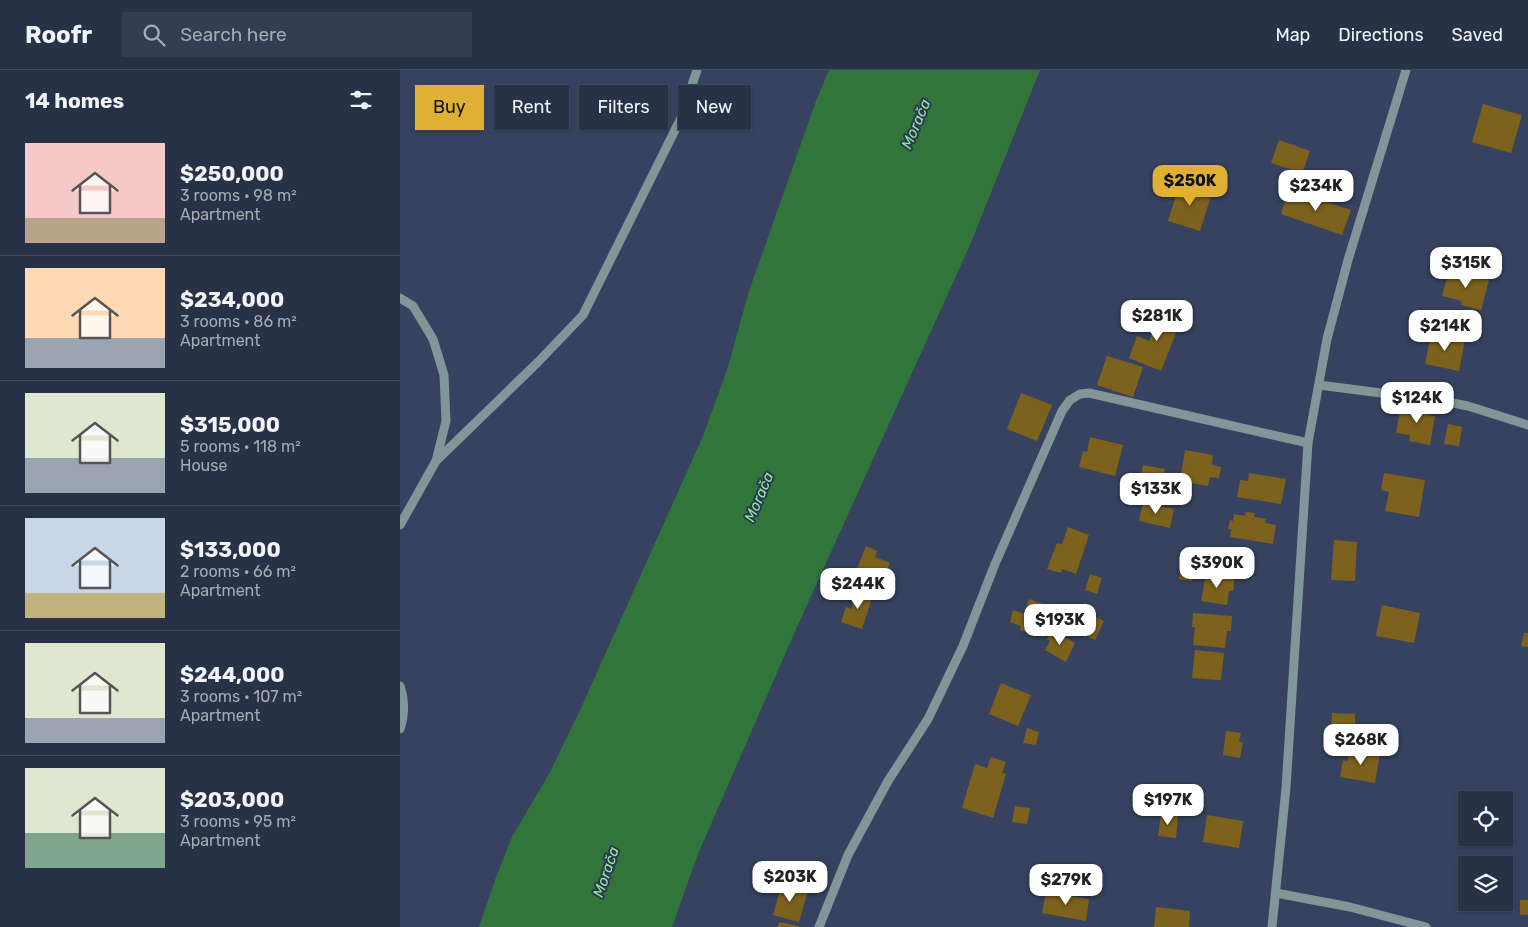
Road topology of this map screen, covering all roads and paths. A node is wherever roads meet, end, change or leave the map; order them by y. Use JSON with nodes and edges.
{"nodes":[{"id":1,"x":696,"y":70,"type":"edge"},
{"id":2,"x":1406,"y":70,"type":"edge"},
{"id":3,"x":400,"y":298,"type":"edge"},
{"id":4,"x":1319,"y":385,"type":"junction"},
{"id":5,"x":1528,"y":425,"type":"edge"},
{"id":6,"x":1308,"y":443,"type":"junction"},
{"id":7,"x":436,"y":461,"type":"junction"},
{"id":8,"x":400,"y":525,"type":"edge"},
{"id":9,"x":400,"y":686,"type":"edge"},
{"id":10,"x":400,"y":729,"type":"edge"},
{"id":11,"x":1276,"y":892,"type":"junction"},
{"id":12,"x":819,"y":927,"type":"edge"},
{"id":13,"x":1272,"y":927,"type":"edge"},
{"id":14,"x":1426,"y":927,"type":"edge"}],
"edges":[{"from":1,"to":7,"type":"street"},
{"from":2,"to":4,"type":"street"},
{"from":3,"to":7,"type":"street"},
{"from":4,"to":5,"type":"street"},
{"from":4,"to":6,"type":"street"},
{"from":6,"to":11,"type":"street"},
{"from":6,"to":12,"type":"street"},
{"from":7,"to":8,"type":"street"},
{"from":9,"to":10,"type":"street"},
{"from":11,"to":13,"type":"street"},
{"from":11,"to":14,"type":"street"}]}
